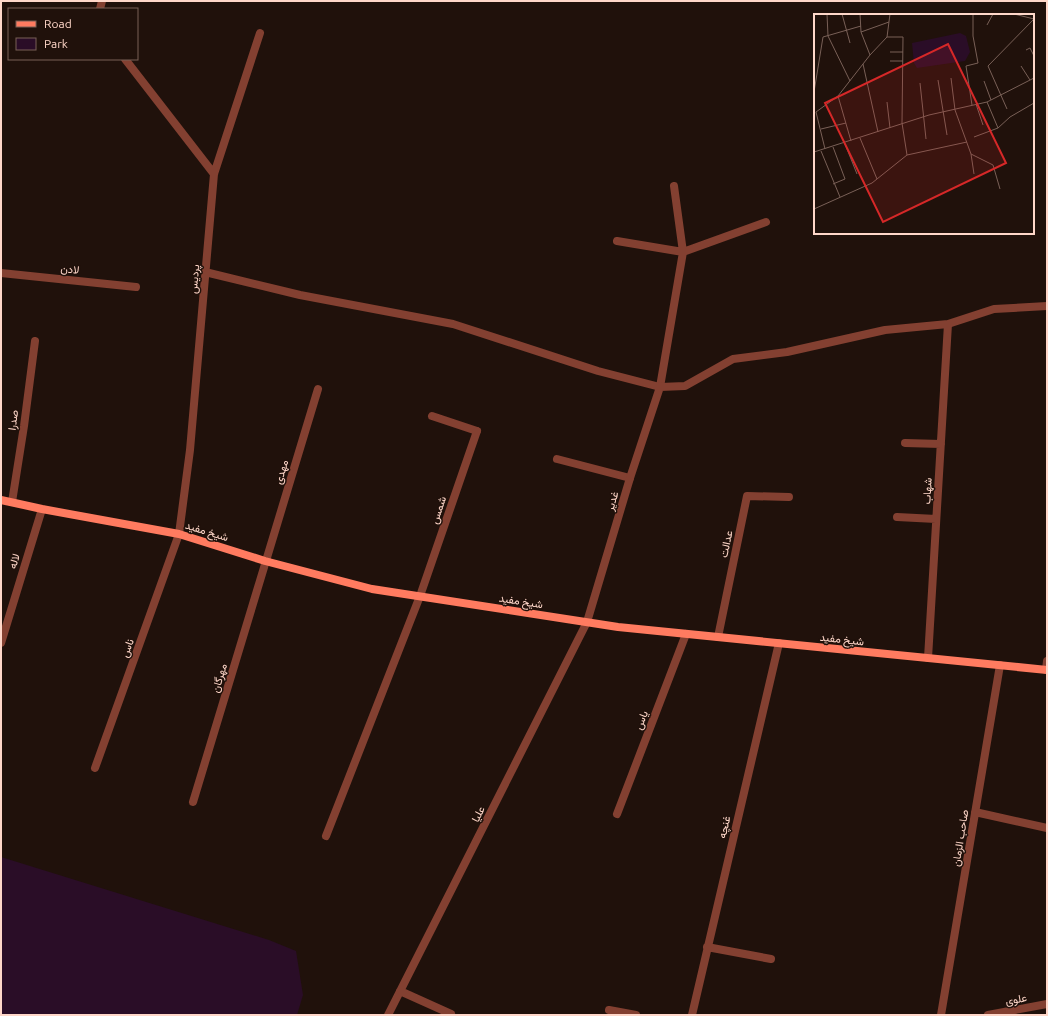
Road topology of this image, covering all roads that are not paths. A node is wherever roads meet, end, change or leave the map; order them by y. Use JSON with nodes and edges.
{"nodes":[{"id":1,"x":260,"y":33,"type":"dead end"},
{"id":2,"x":125,"y":60,"type":"edge"},
{"id":3,"x":214,"y":174,"type":"junction"},
{"id":4,"x":674,"y":186,"type":"dead end"},
{"id":5,"x":766,"y":222,"type":"dead end"},
{"id":6,"x":617,"y":241,"type":"dead end"},
{"id":7,"x":683,"y":252,"type":"junction"},
{"id":8,"x":206,"y":272,"type":"junction"},
{"id":9,"x":1,"y":273,"type":"edge"},
{"id":10,"x":136,"y":287,"type":"dead end"},
{"id":11,"x":1047,"y":306,"type":"edge"},
{"id":12,"x":948,"y":324,"type":"junction"},
{"id":13,"x":35,"y":341,"type":"dead end"},
{"id":14,"x":660,"y":387,"type":"junction"},
{"id":15,"x":318,"y":389,"type":"dead end"},
{"id":16,"x":432,"y":416,"type":"dead end"},
{"id":17,"x":905,"y":443,"type":"dead end"},
{"id":18,"x":941,"y":444,"type":"junction"},
{"id":19,"x":557,"y":459,"type":"dead end"},
{"id":20,"x":630,"y":478,"type":"junction"},
{"id":21,"x":789,"y":497,"type":"dead end"},
{"id":22,"x":1,"y":500,"type":"edge"},
{"id":23,"x":12,"y":502,"type":"junction"},
{"id":24,"x":42,"y":509,"type":"junction"},
{"id":25,"x":897,"y":517,"type":"dead end"},
{"id":26,"x":936,"y":519,"type":"junction"},
{"id":27,"x":179,"y":534,"type":"junction"},
{"id":28,"x":265,"y":561,"type":"junction"},
{"id":29,"x":420,"y":596,"type":"junction"},
{"id":30,"x":587,"y":622,"type":"junction"},
{"id":31,"x":686,"y":634,"type":"junction"},
{"id":32,"x":718,"y":637,"type":"junction"},
{"id":33,"x":1,"y":643,"type":"edge"},
{"id":34,"x":778,"y":643,"type":"junction"},
{"id":35,"x":928,"y":658,"type":"junction"},
{"id":36,"x":1000,"y":665,"type":"junction"},
{"id":37,"x":1047,"y":667,"type":"edge"},
{"id":38,"x":95,"y":768,"type":"dead end"},
{"id":39,"x":193,"y":802,"type":"dead end"},
{"id":40,"x":975,"y":812,"type":"junction"},
{"id":41,"x":617,"y":814,"type":"dead end"},
{"id":42,"x":1047,"y":828,"type":"edge"},
{"id":43,"x":326,"y":836,"type":"dead end"},
{"id":44,"x":708,"y":947,"type":"junction"},
{"id":45,"x":770,"y":959,"type":"dead end"},
{"id":46,"x":400,"y":991,"type":"junction"},
{"id":47,"x":1047,"y":1004,"type":"edge"},
{"id":48,"x":609,"y":1010,"type":"dead end"},
{"id":49,"x":451,"y":1014,"type":"edge"},
{"id":50,"x":388,"y":1015,"type":"edge"},
{"id":51,"x":636,"y":1015,"type":"edge"},
{"id":52,"x":692,"y":1015,"type":"edge"},
{"id":53,"x":941,"y":1015,"type":"edge"},
{"id":54,"x":988,"y":1015,"type":"edge"}],
"edges":[{"from":1,"to":3,"type":"street","name":"پردیس"},
{"from":2,"to":3,"type":"street"},
{"from":3,"to":8,"type":"street","name":"پردیس"},
{"from":4,"to":7,"type":"street","name":"غدیر"},
{"from":5,"to":7,"type":"street"},
{"from":6,"to":7,"type":"street"},
{"from":7,"to":14,"type":"street","name":"غدیر"},
{"from":8,"to":14,"type":"street"},
{"from":8,"to":27,"type":"street","name":"پردیس"},
{"from":9,"to":10,"type":"street","name":"لادن"},
{"from":11,"to":12,"type":"street"},
{"from":12,"to":14,"type":"street"},
{"from":12,"to":18,"type":"street","name":"شهاب"},
{"from":13,"to":23,"type":"street","name":"صدرا"},
{"from":14,"to":20,"type":"street","name":"غدیر"},
{"from":15,"to":28,"type":"street","name":"مهدی"},
{"from":16,"to":29,"type":"street","name":"شمس"},
{"from":17,"to":18,"type":"street"},
{"from":18,"to":26,"type":"street","name":"شهاب"},
{"from":19,"to":20,"type":"street"},
{"from":20,"to":30,"type":"street","name":"غدیر"},
{"from":21,"to":32,"type":"street","name":"عدالت"},
{"from":22,"to":23,"type":"main road","name":"شیخ مفید"},
{"from":23,"to":24,"type":"main road","name":"شیخ مفید"},
{"from":24,"to":27,"type":"main road","name":"شیخ مفید"},
{"from":24,"to":33,"type":"street","name":"لاله"},
{"from":25,"to":26,"type":"street"},
{"from":26,"to":35,"type":"street","name":"شهاب"},
{"from":27,"to":28,"type":"main road","name":"شیخ مفید"},
{"from":27,"to":38,"type":"street","name":"ناس"},
{"from":28,"to":29,"type":"main road","name":"شیخ مفید"},
{"from":28,"to":39,"type":"street","name":"مهرگان"},
{"from":29,"to":30,"type":"main road","name":"شیخ مفید"},
{"from":29,"to":43,"type":"street","name":"شمس"},
{"from":30,"to":31,"type":"main road","name":"شیخ مفید"},
{"from":30,"to":46,"type":"street","name":"علیا"},
{"from":31,"to":32,"type":"main road","name":"شیخ مفید"},
{"from":31,"to":41,"type":"street","name":"یاس"},
{"from":32,"to":34,"type":"main road","name":"شیخ مفید"},
{"from":34,"to":35,"type":"main road","name":"شیخ مفید"},
{"from":34,"to":44,"type":"street","name":"غنچه"},
{"from":35,"to":36,"type":"main road","name":"شیخ مفید"},
{"from":36,"to":37,"type":"main road","name":"شیخ مفید"},
{"from":36,"to":40,"type":"street","name":"صاحب الزمان"},
{"from":40,"to":42,"type":"street"},
{"from":40,"to":53,"type":"street","name":"صاحب الزمان"},
{"from":44,"to":45,"type":"street"},
{"from":44,"to":52,"type":"street","name":"غنچه"},
{"from":46,"to":49,"type":"street"},
{"from":46,"to":50,"type":"street","name":"علیا"},
{"from":47,"to":54,"type":"street","name":"علوی"},
{"from":48,"to":51,"type":"street"}]}
